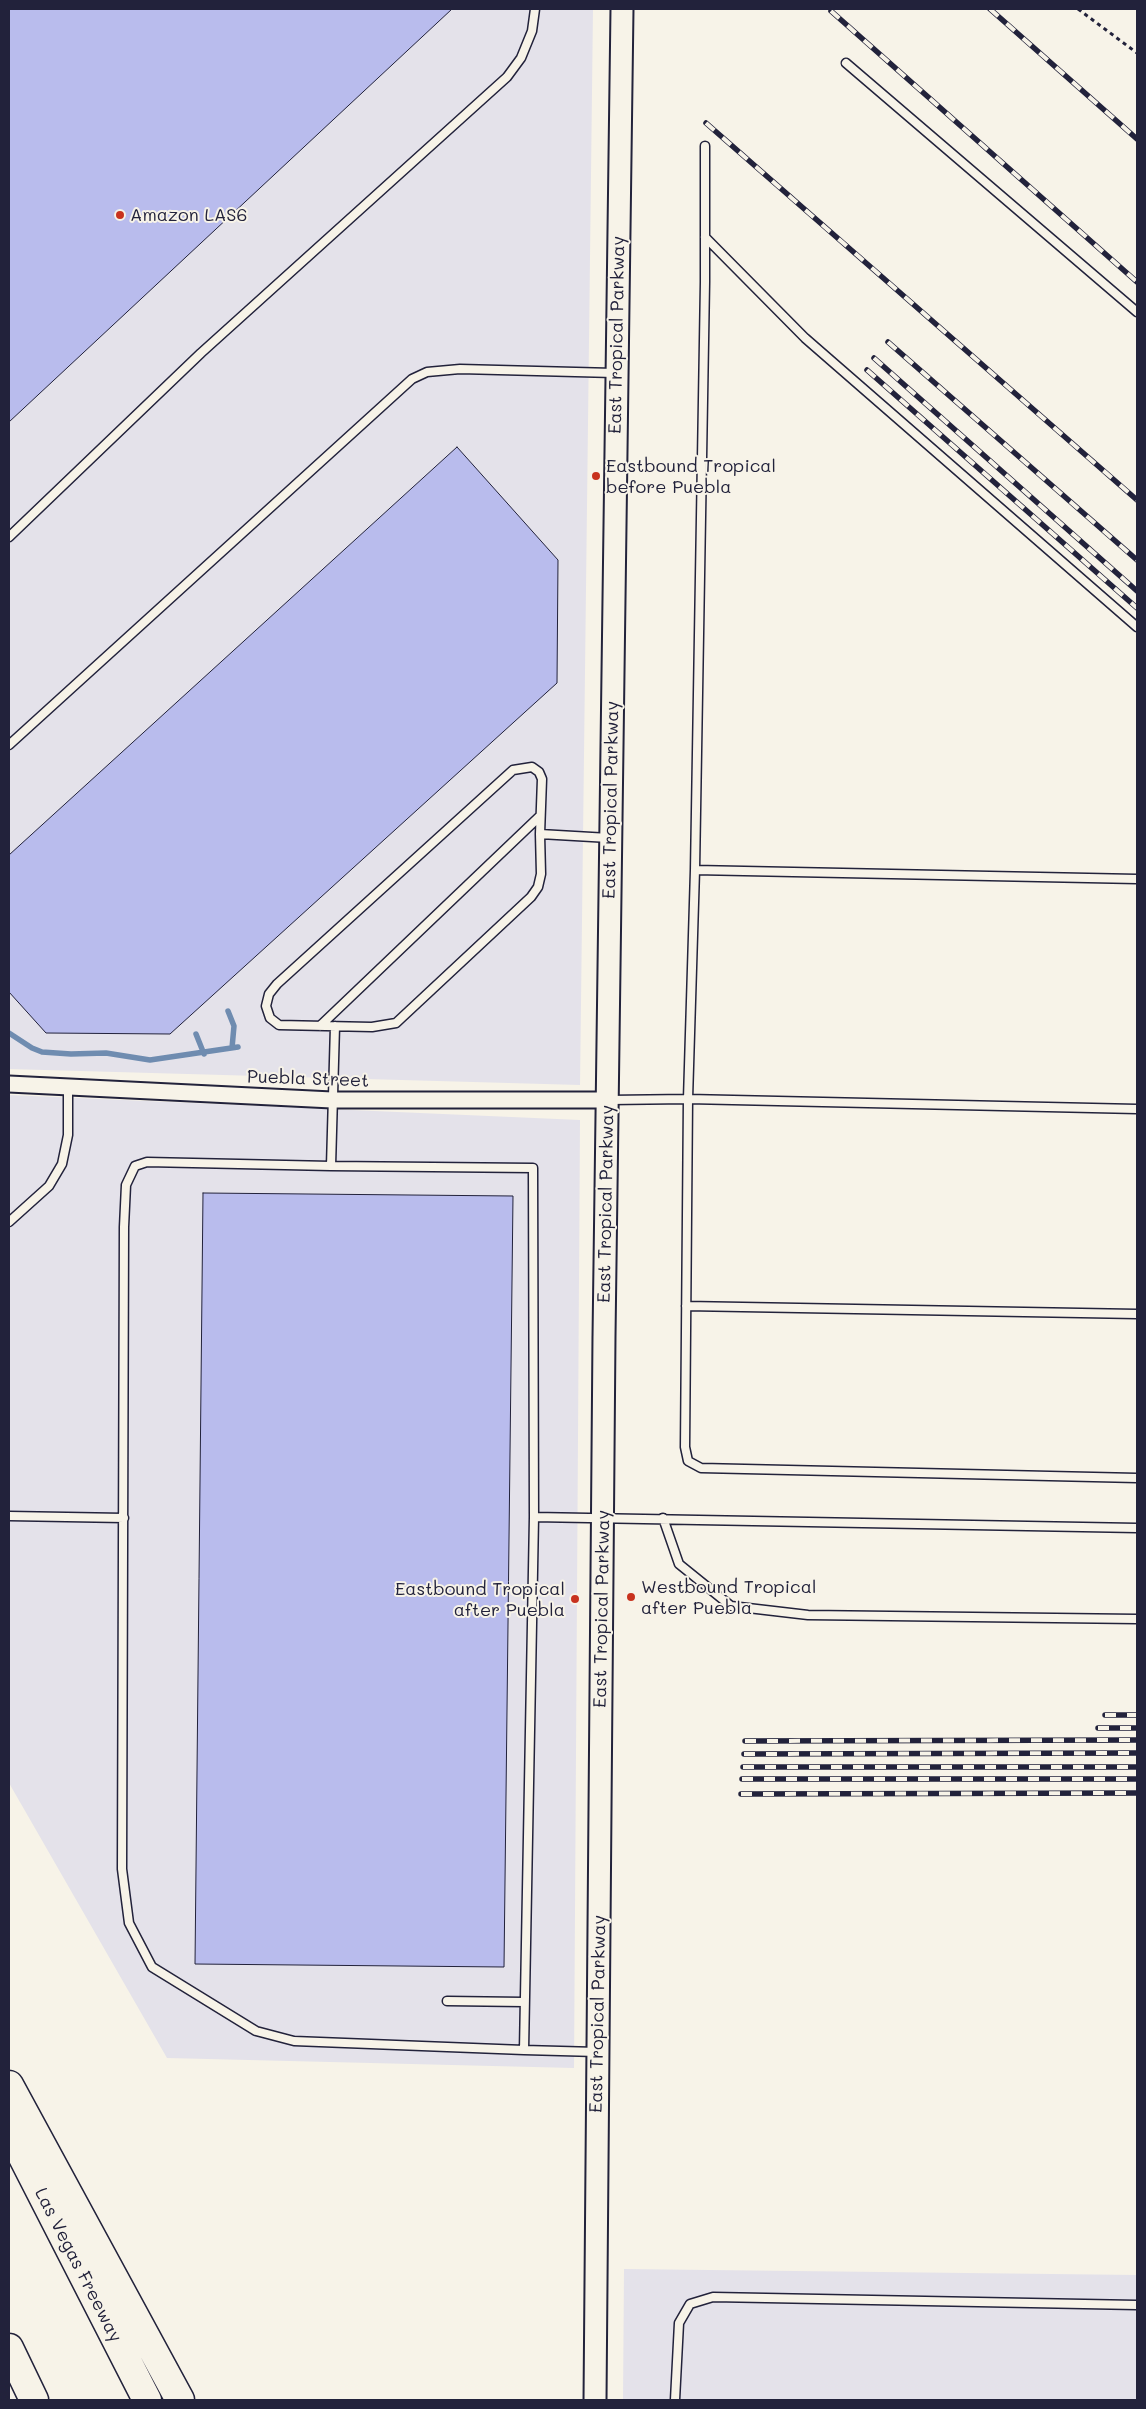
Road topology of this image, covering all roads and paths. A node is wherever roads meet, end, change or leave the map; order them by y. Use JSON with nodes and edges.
{"nodes":[{"id":1,"x":535,"y":9,"type":"edge"},
{"id":2,"x":622,"y":9,"type":"edge"},
{"id":3,"x":1078,"y":9,"type":"edge"},
{"id":4,"x":1137,"y":53,"type":"edge"},
{"id":5,"x":846,"y":63,"type":"dead end"},
{"id":6,"x":705,"y":146,"type":"dead end"},
{"id":7,"x":705,"y":237,"type":"junction"},
{"id":8,"x":1137,"y":312,"type":"edge"},
{"id":9,"x":616,"y":373,"type":"junction"},
{"id":10,"x":9,"y":537,"type":"edge"},
{"id":11,"x":1137,"y":627,"type":"edge"},
{"id":12,"x":9,"y":745,"type":"edge"},
{"id":13,"x":540,"y":816,"type":"junction"},
{"id":14,"x":540,"y":834,"type":"junction"},
{"id":15,"x":610,"y":838,"type":"junction"},
{"id":16,"x":695,"y":870,"type":"junction"},
{"id":17,"x":1137,"y":879,"type":"edge"},
{"id":18,"x":320,"y":1026,"type":"junction"},
{"id":19,"x":335,"y":1026,"type":"junction"},
{"id":20,"x":9,"y":1084,"type":"edge"},
{"id":21,"x":68,"y":1088,"type":"junction"},
{"id":22,"x":688,"y":1099,"type":"junction"},
{"id":23,"x":332,"y":1100,"type":"junction"},
{"id":24,"x":607,"y":1100,"type":"junction"},
{"id":25,"x":1137,"y":1109,"type":"edge"},
{"id":26,"x":331,"y":1166,"type":"junction"},
{"id":27,"x":9,"y":1222,"type":"edge"},
{"id":28,"x":686,"y":1306,"type":"junction"},
{"id":29,"x":1137,"y":1314,"type":"edge"},
{"id":30,"x":1137,"y":1478,"type":"edge"},
{"id":31,"x":9,"y":1516,"type":"edge"},
{"id":32,"x":534,"y":1517,"type":"junction"},
{"id":33,"x":124,"y":1518,"type":"junction"},
{"id":34,"x":603,"y":1518,"type":"junction"},
{"id":35,"x":663,"y":1518,"type":"junction"},
{"id":36,"x":1137,"y":1528,"type":"edge"},
{"id":37,"x":1137,"y":1619,"type":"edge"},
{"id":38,"x":447,"y":2001,"type":"dead end"},
{"id":39,"x":524,"y":2002,"type":"junction"},
{"id":40,"x":524,"y":2050,"type":"junction"},
{"id":41,"x":598,"y":2052,"type":"junction"},
{"id":42,"x":9,"y":2085,"type":"edge"},
{"id":43,"x":9,"y":2130,"type":"edge"},
{"id":44,"x":1137,"y":2305,"type":"edge"},
{"id":45,"x":9,"y":2348,"type":"edge"},
{"id":46,"x":34,"y":2400,"type":"edge"},
{"id":47,"x":147,"y":2400,"type":"edge"},
{"id":48,"x":180,"y":2400,"type":"edge"},
{"id":49,"x":595,"y":2400,"type":"edge"},
{"id":50,"x":676,"y":2400,"type":"edge"}],
"edges":[{"from":1,"to":10,"type":"lane"},
{"from":2,"to":9,"type":"street","name":"East Tropical Parkway"},
{"from":3,"to":4,"type":"path"},
{"from":5,"to":8,"type":"lane"},
{"from":6,"to":7,"type":"lane"},
{"from":7,"to":11,"type":"lane"},
{"from":7,"to":16,"type":"lane"},
{"from":9,"to":12,"type":"lane"},
{"from":9,"to":15,"type":"street","name":"East Tropical Parkway"},
{"from":13,"to":14,"type":"lane"},
{"from":13,"to":18,"type":"lane"},
{"from":13,"to":18,"type":"lane"},
{"from":14,"to":15,"type":"lane"},
{"from":14,"to":19,"type":"lane"},
{"from":15,"to":24,"type":"street","name":"East Tropical Parkway"},
{"from":16,"to":17,"type":"lane"},
{"from":16,"to":22,"type":"lane"},
{"from":18,"to":19,"type":"lane"},
{"from":19,"to":23,"type":"lane"},
{"from":20,"to":21,"type":"street","name":"Puebla Street"},
{"from":21,"to":23,"type":"street","name":"Puebla Street"},
{"from":21,"to":27,"type":"lane"},
{"from":22,"to":24,"type":"lane"},
{"from":22,"to":25,"type":"lane"},
{"from":22,"to":28,"type":"lane"},
{"from":23,"to":24,"type":"street","name":"Puebla Street"},
{"from":23,"to":26,"type":"lane"},
{"from":24,"to":34,"type":"street","name":"East Tropical Parkway"},
{"from":26,"to":32,"type":"lane"},
{"from":26,"to":33,"type":"lane"},
{"from":28,"to":29,"type":"lane"},
{"from":28,"to":30,"type":"lane"},
{"from":31,"to":33,"type":"lane"},
{"from":32,"to":34,"type":"lane"},
{"from":32,"to":39,"type":"lane"},
{"from":33,"to":40,"type":"lane"},
{"from":34,"to":35,"type":"lane"},
{"from":34,"to":41,"type":"street","name":"East Tropical Parkway"},
{"from":35,"to":36,"type":"lane"},
{"from":35,"to":37,"type":"lane"},
{"from":38,"to":39,"type":"lane"},
{"from":39,"to":40,"type":"lane"},
{"from":40,"to":41,"type":"lane"},
{"from":41,"to":49,"type":"street","name":"East Tropical Parkway"},
{"from":42,"to":48,"type":"highway"},
{"from":43,"to":47,"type":"highway","name":"Las Vegas Freeway"},
{"from":44,"to":50,"type":"lane"},
{"from":45,"to":46,"type":"highway"}]}
